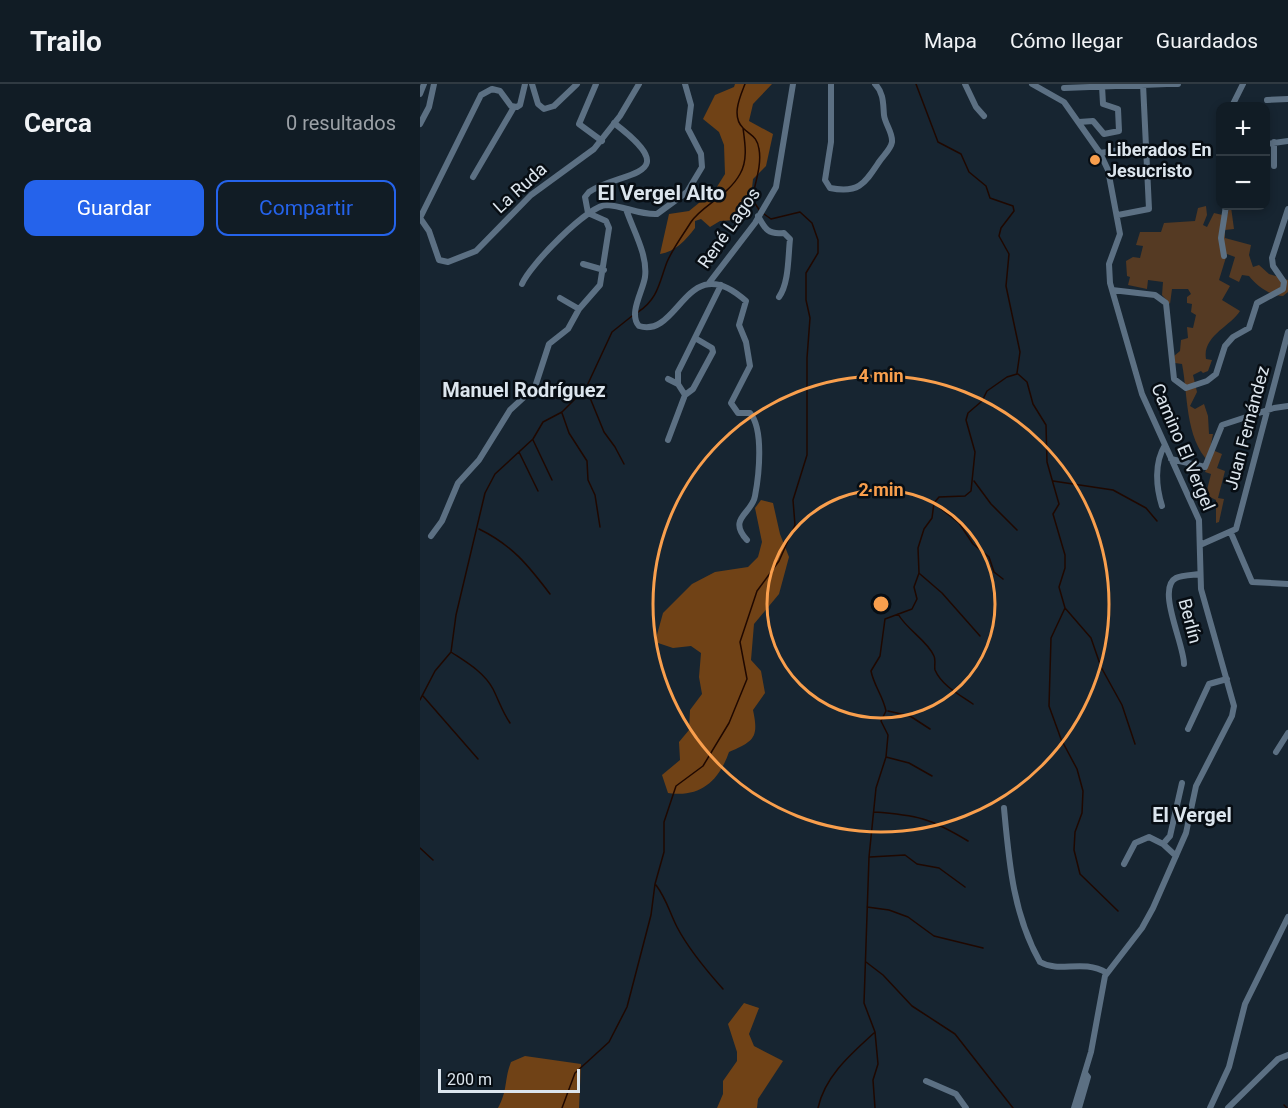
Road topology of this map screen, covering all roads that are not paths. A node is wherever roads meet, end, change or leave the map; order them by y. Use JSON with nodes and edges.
{"nodes":[{"id":1,"x":424,"y":84,"type":"edge"},
{"id":2,"x":434,"y":84,"type":"edge"},
{"id":3,"x":525,"y":84,"type":"edge"},
{"id":4,"x":532,"y":84,"type":"edge"},
{"id":5,"x":577,"y":84,"type":"edge"},
{"id":6,"x":596,"y":84,"type":"edge"},
{"id":7,"x":639,"y":84,"type":"edge"},
{"id":8,"x":685,"y":84,"type":"edge"},
{"id":9,"x":793,"y":84,"type":"edge"},
{"id":10,"x":831,"y":84,"type":"edge"},
{"id":11,"x":875,"y":84,"type":"edge"},
{"id":12,"x":965,"y":84,"type":"edge"},
{"id":13,"x":1032,"y":84,"type":"edge"},
{"id":14,"x":1143,"y":84,"type":"edge"},
{"id":15,"x":1168,"y":84,"type":"edge"},
{"id":16,"x":1178,"y":84,"type":"edge"},
{"id":17,"x":1243,"y":84,"type":"edge"},
{"id":18,"x":1064,"y":86,"type":"edge"},
{"id":19,"x":1102,"y":86,"type":"junction"},
{"id":20,"x":420,"y":94,"type":"edge"},
{"id":21,"x":1288,"y":99,"type":"edge"},
{"id":22,"x":1267,"y":100,"type":"dead end"},
{"id":23,"x":1064,"y":102,"type":"junction"},
{"id":24,"x":1234,"y":102,"type":"edge"},
{"id":25,"x":514,"y":107,"type":"junction"},
{"id":26,"x":984,"y":116,"type":"dead end"},
{"id":27,"x":1079,"y":122,"type":"junction"},
{"id":28,"x":614,"y":123,"type":"junction"},
{"id":29,"x":420,"y":124,"type":"edge"},
{"id":30,"x":602,"y":141,"type":"junction"},
{"id":31,"x":1288,"y":141,"type":"edge"},
{"id":32,"x":1274,"y":142,"type":"junction"},
{"id":33,"x":1270,"y":143,"type":"edge"},
{"id":34,"x":1147,"y":146,"type":"junction"},
{"id":35,"x":1100,"y":153,"type":"junction"},
{"id":36,"x":1274,"y":166,"type":"dead end"},
{"id":37,"x":473,"y":177,"type":"dead end"},
{"id":38,"x":626,"y":209,"type":"junction"},
{"id":39,"x":1288,"y":209,"type":"edge"},
{"id":40,"x":1225,"y":210,"type":"edge"},
{"id":41,"x":588,"y":213,"type":"junction"},
{"id":42,"x":760,"y":213,"type":"junction"},
{"id":43,"x":421,"y":215,"type":"edge"},
{"id":44,"x":1118,"y":215,"type":"junction"},
{"id":45,"x":1285,"y":224,"type":"edge"},
{"id":46,"x":1224,"y":256,"type":"dead end"},
{"id":47,"x":583,"y":264,"type":"dead end"},
{"id":48,"x":604,"y":270,"type":"junction"},
{"id":49,"x":709,"y":283,"type":"junction"},
{"id":50,"x":522,"y":284,"type":"dead end"},
{"id":51,"x":722,"y":285,"type":"junction"},
{"id":52,"x":1112,"y":290,"type":"junction"},
{"id":53,"x":779,"y":297,"type":"dead end"},
{"id":54,"x":560,"y":298,"type":"dead end"},
{"id":55,"x":579,"y":309,"type":"junction"},
{"id":56,"x":1288,"y":332,"type":"edge"},
{"id":57,"x":695,"y":338,"type":"junction"},
{"id":58,"x":668,"y":379,"type":"dead end"},
{"id":59,"x":678,"y":384,"type":"junction"},
{"id":60,"x":685,"y":395,"type":"junction"},
{"id":61,"x":1288,"y":406,"type":"edge"},
{"id":62,"x":1267,"y":411,"type":"junction"},
{"id":63,"x":668,"y":440,"type":"dead end"},
{"id":64,"x":1165,"y":446,"type":"junction"},
{"id":65,"x":1171,"y":459,"type":"junction"},
{"id":66,"x":1162,"y":506,"type":"dead end"},
{"id":67,"x":1231,"y":533,"type":"junction"},
{"id":68,"x":431,"y":536,"type":"dead end"},
{"id":69,"x":747,"y":540,"type":"dead end"},
{"id":70,"x":1200,"y":545,"type":"junction"},
{"id":71,"x":1200,"y":574,"type":"junction"},
{"id":72,"x":1288,"y":584,"type":"edge"},
{"id":73,"x":1184,"y":664,"type":"dead end"},
{"id":74,"x":1227,"y":678,"type":"junction"},
{"id":75,"x":1188,"y":729,"type":"dead end"},
{"id":76,"x":1288,"y":733,"type":"edge"},
{"id":77,"x":1276,"y":752,"type":"dead end"},
{"id":78,"x":1182,"y":783,"type":"dead end"},
{"id":79,"x":1004,"y":808,"type":"dead end"},
{"id":80,"x":1163,"y":844,"type":"junction"},
{"id":81,"x":1176,"y":856,"type":"junction"},
{"id":82,"x":1124,"y":864,"type":"dead end"},
{"id":83,"x":1288,"y":917,"type":"edge"},
{"id":84,"x":1107,"y":973,"type":"junction"},
{"id":85,"x":1288,"y":1055,"type":"edge"},
{"id":86,"x":1085,"y":1073,"type":"junction"},
{"id":87,"x":926,"y":1081,"type":"dead end"},
{"id":88,"x":966,"y":1108,"type":"edge"},
{"id":89,"x":1074,"y":1108,"type":"edge"},
{"id":90,"x":1079,"y":1108,"type":"edge"},
{"id":91,"x":1210,"y":1108,"type":"edge"},
{"id":92,"x":1228,"y":1108,"type":"edge"}],
"edges":[{"from":1,"to":20,"type":"street"},
{"from":2,"to":29,"type":"street"},
{"from":3,"to":25,"type":"street"},
{"from":4,"to":5,"type":"street"},
{"from":6,"to":30,"type":"street"},
{"from":7,"to":28,"type":"street","name":"La Ruda"},
{"from":8,"to":38,"type":"street"},
{"from":9,"to":42,"type":"street","name":"René Lagos"},
{"from":10,"to":11,"type":"street"},
{"from":12,"to":26,"type":"street"},
{"from":13,"to":23,"type":"street","name":"Camino El Vergel"},
{"from":14,"to":15,"type":"street"},
{"from":14,"to":19,"type":"street"},
{"from":14,"to":34,"type":"street"},
{"from":15,"to":16,"type":"street"},
{"from":17,"to":24,"type":"street"},
{"from":18,"to":19,"type":"street"},
{"from":18,"to":23,"type":"street"},
{"from":19,"to":27,"type":"street"},
{"from":21,"to":22,"type":"street"},
{"from":23,"to":27,"type":"street","name":"Camino El Vergel"},
{"from":25,"to":37,"type":"street"},
{"from":25,"to":43,"type":"street"},
{"from":27,"to":35,"type":"street","name":"Camino El Vergel"},
{"from":28,"to":30,"type":"street","name":"La Ruda"},
{"from":28,"to":41,"type":"street"},
{"from":30,"to":43,"type":"street","name":"La Ruda"},
{"from":31,"to":32,"type":"street"},
{"from":32,"to":33,"type":"street"},
{"from":32,"to":36,"type":"street"},
{"from":34,"to":35,"type":"street"},
{"from":34,"to":44,"type":"street"},
{"from":35,"to":44,"type":"street","name":"Camino El Vergel"},
{"from":38,"to":41,"type":"street"},
{"from":38,"to":49,"type":"street"},
{"from":39,"to":45,"type":"street"},
{"from":40,"to":46,"type":"street"},
{"from":41,"to":48,"type":"street"},
{"from":41,"to":50,"type":"street"},
{"from":42,"to":49,"type":"street","name":"René Lagos"},
{"from":42,"to":53,"type":"street"},
{"from":44,"to":52,"type":"street","name":"Camino El Vergel"},
{"from":45,"to":52,"type":"street"},
{"from":47,"to":48,"type":"street"},
{"from":48,"to":55,"type":"street"},
{"from":49,"to":51,"type":"street"},
{"from":51,"to":57,"type":"street"},
{"from":51,"to":69,"type":"street"},
{"from":52,"to":64,"type":"street","name":"Camino El Vergel"},
{"from":54,"to":55,"type":"street"},
{"from":55,"to":68,"type":"street"},
{"from":56,"to":62,"type":"street","name":"Juan Fernández"},
{"from":57,"to":59,"type":"street"},
{"from":57,"to":60,"type":"street"},
{"from":58,"to":59,"type":"street"},
{"from":59,"to":60,"type":"street"},
{"from":60,"to":63,"type":"street"},
{"from":61,"to":62,"type":"street"},
{"from":62,"to":65,"type":"street"},
{"from":62,"to":67,"type":"street","name":"Juan Fernández"},
{"from":64,"to":65,"type":"street","name":"Camino El Vergel"},
{"from":64,"to":66,"type":"street"},
{"from":65,"to":70,"type":"street","name":"Camino El Vergel"},
{"from":67,"to":70,"type":"street"},
{"from":67,"to":72,"type":"street"},
{"from":70,"to":71,"type":"street","name":"Camino El Vergel"},
{"from":71,"to":73,"type":"street","name":"Berlín"},
{"from":71,"to":74,"type":"street","name":"Camino El Vergel"},
{"from":74,"to":75,"type":"street"},
{"from":74,"to":81,"type":"street","name":"Camino El Vergel"},
{"from":76,"to":77,"type":"street"},
{"from":78,"to":80,"type":"street"},
{"from":79,"to":84,"type":"street"},
{"from":80,"to":81,"type":"street"},
{"from":80,"to":82,"type":"street"},
{"from":81,"to":84,"type":"street","name":"Camino El Vergel"},
{"from":83,"to":91,"type":"street"},
{"from":84,"to":86,"type":"street","name":"Camino El Vergel"},
{"from":85,"to":92,"type":"street"},
{"from":86,"to":89,"type":"street","name":"Camino El Vergel"},
{"from":86,"to":90,"type":"street"},
{"from":87,"to":88,"type":"street"}]}
